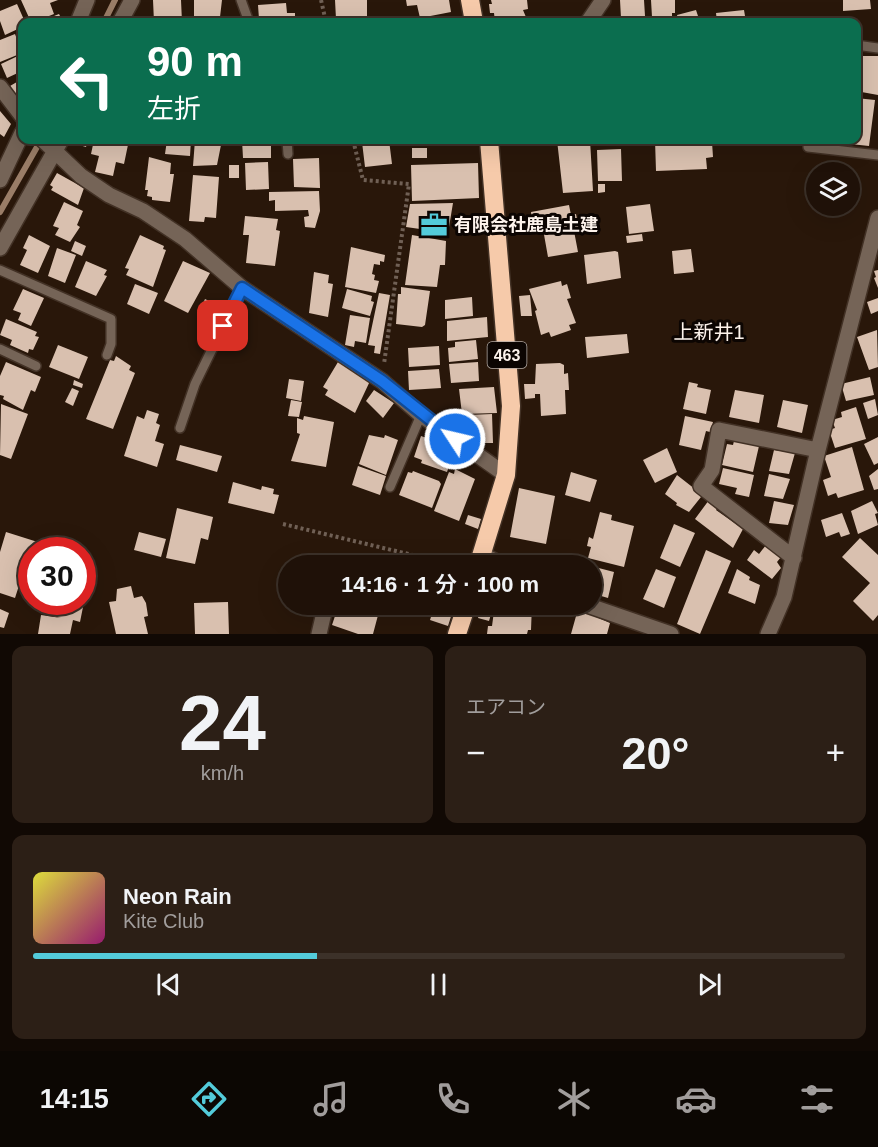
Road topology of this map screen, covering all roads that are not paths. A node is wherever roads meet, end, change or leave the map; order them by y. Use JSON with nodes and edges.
{"nodes":[{"id":1,"x":87,"y":0,"type":"edge"},
{"id":2,"x":132,"y":0,"type":"edge"},
{"id":3,"x":241,"y":0,"type":"edge"},
{"id":4,"x":470,"y":0,"type":"edge"},
{"id":5,"x":603,"y":0,"type":"edge"},
{"id":6,"x":80,"y":18,"type":"edge"},
{"id":7,"x":122,"y":18,"type":"edge"},
{"id":8,"x":248,"y":18,"type":"edge"},
{"id":9,"x":473,"y":18,"type":"edge"},
{"id":10,"x":591,"y":18,"type":"edge"},
{"id":11,"x":861,"y":46,"type":"edge"},
{"id":12,"x":878,"y":48,"type":"edge"},
{"id":13,"x":0,"y":87,"type":"edge"},
{"id":14,"x":18,"y":111,"type":"edge"},
{"id":15,"x":18,"y":142,"type":"edge"},
{"id":16,"x":287,"y":144,"type":"edge"},
{"id":17,"x":489,"y":144,"type":"edge"},
{"id":18,"x":58,"y":146,"type":"edge"},
{"id":19,"x":808,"y":147,"type":"dead end"},
{"id":20,"x":288,"y":154,"type":"dead end"},
{"id":21,"x":878,"y":155,"type":"edge"},
{"id":22,"x":0,"y":180,"type":"edge"},
{"id":23,"x":878,"y":218,"type":"edge"},
{"id":24,"x":0,"y":248,"type":"edge"},
{"id":25,"x":0,"y":270,"type":"edge"},
{"id":26,"x":242,"y":288,"type":"junction"},
{"id":27,"x":0,"y":349,"type":"edge"},
{"id":28,"x":107,"y":355,"type":"dead end"},
{"id":29,"x":36,"y":366,"type":"dead end"},
{"id":30,"x":421,"y":415,"type":"junction"},
{"id":31,"x":180,"y":428,"type":"dead end"},
{"id":32,"x":818,"y":450,"type":"junction"},
{"id":33,"x":506,"y":475,"type":"junction"},
{"id":34,"x":390,"y":487,"type":"dead end"},
{"id":35,"x":482,"y":555,"type":"edge"},
{"id":36,"x":794,"y":558,"type":"junction"},
{"id":37,"x":602,"y":610,"type":"edge"},
{"id":38,"x":323,"y":615,"type":"edge"},
{"id":39,"x":463,"y":615,"type":"edge"},
{"id":40,"x":319,"y":634,"type":"edge"},
{"id":41,"x":457,"y":634,"type":"edge"},
{"id":42,"x":671,"y":634,"type":"edge"},
{"id":43,"x":768,"y":634,"type":"edge"}],
"edges":[{"from":1,"to":6,"type":"street"},
{"from":2,"to":7,"type":"street"},
{"from":3,"to":8,"type":"lane"},
{"from":4,"to":9,"type":"highway"},
{"from":5,"to":10,"type":"street"},
{"from":11,"to":12,"type":"lane"},
{"from":13,"to":14,"type":"street"},
{"from":15,"to":22,"type":"street"},
{"from":16,"to":20,"type":"lane"},
{"from":17,"to":33,"type":"highway","number":"463"},
{"from":18,"to":24,"type":"street"},
{"from":18,"to":26,"type":"street"},
{"from":19,"to":21,"type":"lane"},
{"from":23,"to":32,"type":"street"},
{"from":25,"to":28,"type":"lane"},
{"from":26,"to":30,"type":"street"},
{"from":26,"to":31,"type":"lane"},
{"from":27,"to":29,"type":"lane"},
{"from":30,"to":33,"type":"street"},
{"from":30,"to":34,"type":"lane"},
{"from":32,"to":36,"type":"street"},
{"from":32,"to":36,"type":"street"},
{"from":33,"to":35,"type":"highway","number":"463"},
{"from":36,"to":43,"type":"street"},
{"from":37,"to":42,"type":"street"},
{"from":38,"to":40,"type":"street"},
{"from":39,"to":41,"type":"highway"}]}
